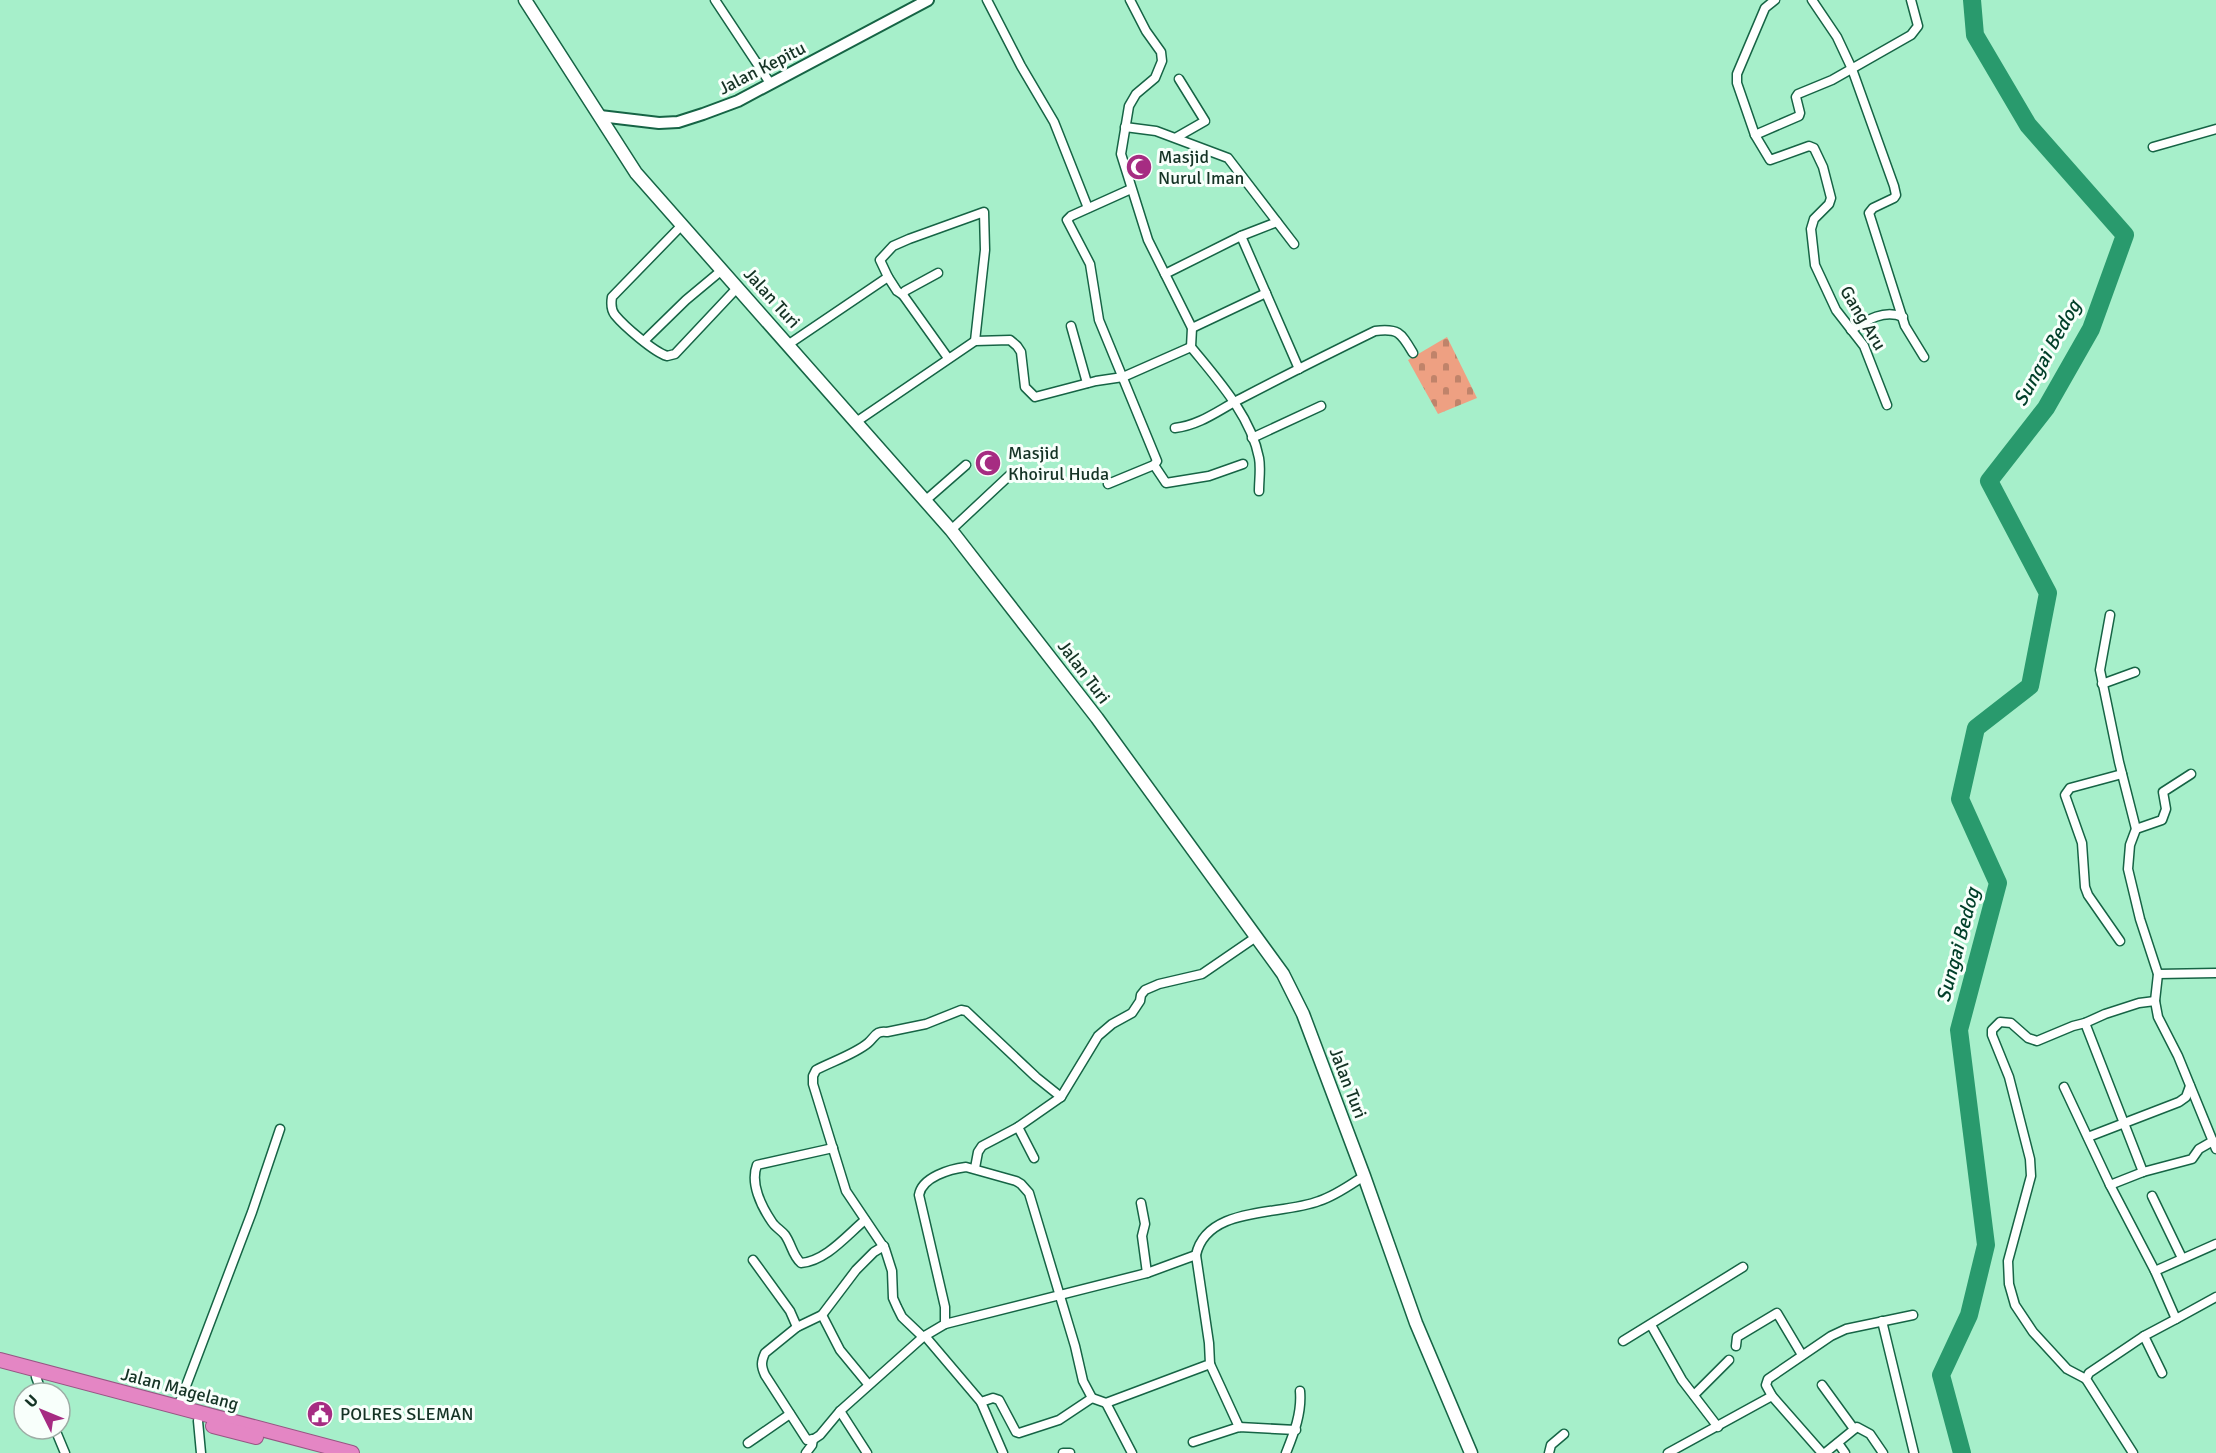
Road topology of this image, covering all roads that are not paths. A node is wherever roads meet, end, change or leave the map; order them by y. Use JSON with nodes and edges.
{"nodes":[{"id":1,"x":525,"y":0,"type":"edge"},
{"id":2,"x":715,"y":0,"type":"edge"},
{"id":3,"x":928,"y":0,"type":"edge"},
{"id":4,"x":987,"y":0,"type":"edge"},
{"id":5,"x":1130,"y":0,"type":"edge"},
{"id":6,"x":1775,"y":0,"type":"edge"},
{"id":7,"x":1812,"y":0,"type":"edge"},
{"id":8,"x":1911,"y":0,"type":"edge"},
{"id":9,"x":1852,"y":69,"type":"junction"},
{"id":10,"x":1179,"y":79,"type":"dead end"},
{"id":11,"x":770,"y":83,"type":"junction"},
{"id":12,"x":600,"y":116,"type":"junction"},
{"id":13,"x":637,"y":122,"type":"junction"},
{"id":14,"x":1125,"y":127,"type":"junction"},
{"id":15,"x":2216,"y":129,"type":"edge"},
{"id":16,"x":1755,"y":135,"type":"junction"},
{"id":17,"x":1177,"y":137,"type":"junction"},
{"id":18,"x":615,"y":141,"type":"junction"},
{"id":19,"x":2153,"y":147,"type":"dead end"},
{"id":20,"x":1131,"y":189,"type":"junction"},
{"id":21,"x":1089,"y":208,"type":"junction"},
{"id":22,"x":1277,"y":222,"type":"junction"},
{"id":23,"x":682,"y":225,"type":"junction"},
{"id":24,"x":1242,"y":236,"type":"junction"},
{"id":25,"x":1294,"y":244,"type":"dead end"},
{"id":26,"x":722,"y":270,"type":"junction"},
{"id":27,"x":938,"y":273,"type":"dead end"},
{"id":28,"x":1165,"y":274,"type":"junction"},
{"id":29,"x":888,"y":277,"type":"junction"},
{"id":30,"x":738,"y":287,"type":"junction"},
{"id":31,"x":1266,"y":293,"type":"junction"},
{"id":32,"x":903,"y":295,"type":"junction"},
{"id":33,"x":1903,"y":317,"type":"junction"},
{"id":34,"x":1071,"y":326,"type":"dead end"},
{"id":35,"x":1192,"y":328,"type":"junction"},
{"id":36,"x":1851,"y":330,"type":"junction"},
{"id":37,"x":644,"y":341,"type":"junction"},
{"id":38,"x":975,"y":341,"type":"junction"},
{"id":39,"x":789,"y":344,"type":"junction"},
{"id":40,"x":1191,"y":347,"type":"junction"},
{"id":41,"x":1413,"y":353,"type":"dead end"},
{"id":42,"x":1924,"y":357,"type":"dead end"},
{"id":43,"x":948,"y":358,"type":"junction"},
{"id":44,"x":1299,"y":369,"type":"junction"},
{"id":45,"x":1123,"y":377,"type":"junction"},
{"id":46,"x":1087,"y":383,"type":"junction"},
{"id":47,"x":1234,"y":402,"type":"junction"},
{"id":48,"x":1887,"y":405,"type":"dead end"},
{"id":49,"x":1321,"y":406,"type":"dead end"},
{"id":50,"x":856,"y":422,"type":"junction"},
{"id":51,"x":1175,"y":428,"type":"dead end"},
{"id":52,"x":1252,"y":438,"type":"junction"},
{"id":53,"x":1243,"y":464,"type":"dead end"},
{"id":54,"x":966,"y":465,"type":"dead end"},
{"id":55,"x":1154,"y":465,"type":"junction"},
{"id":56,"x":1012,"y":473,"type":"dead end"},
{"id":57,"x":1108,"y":484,"type":"dead end"},
{"id":58,"x":1259,"y":491,"type":"dead end"},
{"id":59,"x":926,"y":500,"type":"junction"},
{"id":60,"x":951,"y":530,"type":"junction"},
{"id":61,"x":2110,"y":615,"type":"dead end"},
{"id":62,"x":2136,"y":672,"type":"dead end"},
{"id":63,"x":2102,"y":684,"type":"junction"},
{"id":64,"x":2122,"y":774,"type":"junction"},
{"id":65,"x":2191,"y":774,"type":"dead end"},
{"id":66,"x":2136,"y":829,"type":"junction"},
{"id":67,"x":1256,"y":937,"type":"junction"},
{"id":68,"x":2120,"y":941,"type":"dead end"},
{"id":69,"x":2216,"y":973,"type":"edge"},
{"id":70,"x":2158,"y":974,"type":"junction"},
{"id":71,"x":2155,"y":1001,"type":"junction"},
{"id":72,"x":2085,"y":1023,"type":"junction"},
{"id":73,"x":2190,"y":1086,"type":"junction"},
{"id":74,"x":2064,"y":1087,"type":"dead end"},
{"id":75,"x":1061,"y":1097,"type":"junction"},
{"id":76,"x":2125,"y":1123,"type":"junction"},
{"id":77,"x":1018,"y":1126,"type":"junction"},
{"id":78,"x":280,"y":1129,"type":"dead end"},
{"id":79,"x":2088,"y":1137,"type":"junction"},
{"id":80,"x":2214,"y":1145,"type":"edge"},
{"id":81,"x":833,"y":1148,"type":"junction"},
{"id":82,"x":1034,"y":1158,"type":"dead end"},
{"id":83,"x":975,"y":1168,"type":"junction"},
{"id":84,"x":2143,"y":1172,"type":"junction"},
{"id":85,"x":1364,"y":1176,"type":"junction"},
{"id":86,"x":2110,"y":1185,"type":"junction"},
{"id":87,"x":2152,"y":1196,"type":"dead end"},
{"id":88,"x":1141,"y":1203,"type":"dead end"},
{"id":89,"x":865,"y":1220,"type":"junction"},
{"id":90,"x":2216,"y":1244,"type":"edge"},
{"id":91,"x":884,"y":1246,"type":"junction"},
{"id":92,"x":1196,"y":1255,"type":"junction"},
{"id":93,"x":2182,"y":1258,"type":"junction"},
{"id":94,"x":753,"y":1260,"type":"dead end"},
{"id":95,"x":1743,"y":1267,"type":"dead end"},
{"id":96,"x":2155,"y":1271,"type":"junction"},
{"id":97,"x":1147,"y":1273,"type":"junction"},
{"id":98,"x":1060,"y":1295,"type":"junction"},
{"id":99,"x":2216,"y":1297,"type":"edge"},
{"id":100,"x":822,"y":1315,"type":"junction"},
{"id":101,"x":1913,"y":1315,"type":"dead end"},
{"id":102,"x":2176,"y":1319,"type":"junction"},
{"id":103,"x":1882,"y":1321,"type":"junction"},
{"id":104,"x":945,"y":1324,"type":"junction"},
{"id":105,"x":1651,"y":1325,"type":"junction"},
{"id":106,"x":797,"y":1327,"type":"junction"},
{"id":107,"x":924,"y":1336,"type":"junction"},
{"id":108,"x":2144,"y":1336,"type":"junction"},
{"id":109,"x":1623,"y":1341,"type":"dead end"},
{"id":110,"x":1736,"y":1346,"type":"dead end"},
{"id":111,"x":1802,"y":1355,"type":"junction"},
{"id":112,"x":0,"y":1360,"type":"edge"},
{"id":113,"x":1729,"y":1360,"type":"dead end"},
{"id":114,"x":1210,"y":1364,"type":"junction"},
{"id":115,"x":0,"y":1368,"type":"edge"},
{"id":116,"x":2162,"y":1373,"type":"dead end"},
{"id":117,"x":36,"y":1377,"type":"junction"},
{"id":118,"x":2086,"y":1379,"type":"junction"},
{"id":119,"x":38,"y":1381,"type":"edge"},
{"id":120,"x":868,"y":1384,"type":"junction"},
{"id":121,"x":1822,"y":1385,"type":"dead end"},
{"id":122,"x":1300,"y":1391,"type":"dead end"},
{"id":123,"x":1694,"y":1395,"type":"junction"},
{"id":124,"x":1772,"y":1396,"type":"junction"},
{"id":125,"x":1092,"y":1398,"type":"junction"},
{"id":126,"x":981,"y":1402,"type":"junction"},
{"id":127,"x":1106,"y":1403,"type":"junction"},
{"id":128,"x":178,"y":1407,"type":"junction"},
{"id":129,"x":840,"y":1411,"type":"junction"},
{"id":130,"x":790,"y":1414,"type":"junction"},
{"id":131,"x":198,"y":1421,"type":"junction"},
{"id":132,"x":1239,"y":1426,"type":"junction"},
{"id":133,"x":1718,"y":1427,"type":"junction"},
{"id":134,"x":1854,"y":1429,"type":"junction"},
{"id":135,"x":1296,"y":1430,"type":"junction"},
{"id":136,"x":1564,"y":1434,"type":"dead end"},
{"id":137,"x":813,"y":1439,"type":"junction"},
{"id":138,"x":748,"y":1443,"type":"dead end"},
{"id":139,"x":1193,"y":1443,"type":"dead end"},
{"id":140,"x":1838,"y":1443,"type":"junction"},
{"id":141,"x":201,"y":1453,"type":"edge"},
{"id":142,"x":319,"y":1453,"type":"edge"},
{"id":143,"x":352,"y":1453,"type":"edge"},
{"id":144,"x":806,"y":1453,"type":"edge"},
{"id":145,"x":867,"y":1453,"type":"edge"},
{"id":146,"x":1004,"y":1453,"type":"edge"},
{"id":147,"x":1063,"y":1453,"type":"edge"},
{"id":148,"x":1070,"y":1453,"type":"edge"},
{"id":149,"x":1132,"y":1453,"type":"edge"},
{"id":150,"x":1286,"y":1453,"type":"edge"},
{"id":151,"x":1471,"y":1453,"type":"edge"},
{"id":152,"x":1549,"y":1453,"type":"edge"},
{"id":153,"x":1668,"y":1453,"type":"edge"},
{"id":154,"x":1824,"y":1453,"type":"edge"},
{"id":155,"x":1845,"y":1453,"type":"edge"},
{"id":156,"x":1883,"y":1453,"type":"edge"},
{"id":157,"x":1914,"y":1453,"type":"edge"},
{"id":158,"x":2133,"y":1453,"type":"edge"}],
"edges":[{"from":1,"to":12,"type":"main road","name":"Jalan Turi"},
{"from":2,"to":11,"type":"street"},
{"from":3,"to":11,"type":"street","name":"Jalan Kepitu"},
{"from":4,"to":21,"type":"street"},
{"from":5,"to":14,"type":"street"},
{"from":6,"to":16,"type":"street"},
{"from":7,"to":9,"type":"street"},
{"from":8,"to":9,"type":"street"},
{"from":9,"to":16,"type":"street"},
{"from":9,"to":33,"type":"street"},
{"from":10,"to":17,"type":"street"},
{"from":11,"to":13,"type":"street","name":"Jalan Kepitu"},
{"from":12,"to":13,"type":"street","name":"Jalan Kepitu"},
{"from":12,"to":18,"type":"main road","name":"Jalan Turi"},
{"from":13,"to":18,"type":"street"},
{"from":14,"to":17,"type":"street"},
{"from":14,"to":20,"type":"street"},
{"from":15,"to":19,"type":"street"},
{"from":16,"to":36,"type":"street","name":"Gang Aru"},
{"from":17,"to":22,"type":"street"},
{"from":18,"to":23,"type":"main road","name":"Jalan Turi"},
{"from":20,"to":21,"type":"street"},
{"from":20,"to":28,"type":"street"},
{"from":21,"to":45,"type":"street"},
{"from":22,"to":24,"type":"street"},
{"from":22,"to":25,"type":"street"},
{"from":23,"to":26,"type":"main road","name":"Jalan Turi"},
{"from":23,"to":37,"type":"street"},
{"from":24,"to":28,"type":"street"},
{"from":24,"to":31,"type":"street"},
{"from":26,"to":30,"type":"main road","name":"Jalan Turi"},
{"from":26,"to":37,"type":"street"},
{"from":27,"to":32,"type":"street"},
{"from":28,"to":35,"type":"street"},
{"from":29,"to":32,"type":"street"},
{"from":29,"to":38,"type":"street"},
{"from":29,"to":39,"type":"street"},
{"from":30,"to":37,"type":"street"},
{"from":30,"to":39,"type":"main road","name":"Jalan Turi"},
{"from":31,"to":35,"type":"street"},
{"from":31,"to":44,"type":"street"},
{"from":32,"to":43,"type":"street"},
{"from":33,"to":36,"type":"street"},
{"from":33,"to":42,"type":"street"},
{"from":34,"to":46,"type":"street"},
{"from":35,"to":40,"type":"street"},
{"from":36,"to":48,"type":"street","name":"Gang Aru"},
{"from":38,"to":43,"type":"street"},
{"from":38,"to":46,"type":"street"},
{"from":39,"to":50,"type":"main road","name":"Jalan Turi"},
{"from":40,"to":45,"type":"street"},
{"from":40,"to":47,"type":"street"},
{"from":41,"to":44,"type":"street"},
{"from":43,"to":50,"type":"street"},
{"from":44,"to":47,"type":"street"},
{"from":45,"to":46,"type":"street"},
{"from":45,"to":55,"type":"street"},
{"from":47,"to":51,"type":"street"},
{"from":47,"to":52,"type":"street"},
{"from":49,"to":52,"type":"street"},
{"from":50,"to":59,"type":"main road","name":"Jalan Turi"},
{"from":52,"to":58,"type":"street"},
{"from":53,"to":55,"type":"street"},
{"from":54,"to":59,"type":"street"},
{"from":55,"to":57,"type":"street"},
{"from":56,"to":60,"type":"street"},
{"from":59,"to":60,"type":"main road","name":"Jalan Turi"},
{"from":60,"to":67,"type":"main road","name":"Jalan Turi"},
{"from":61,"to":63,"type":"street"},
{"from":62,"to":63,"type":"street"},
{"from":63,"to":64,"type":"street"},
{"from":64,"to":66,"type":"street"},
{"from":64,"to":68,"type":"street"},
{"from":65,"to":66,"type":"street"},
{"from":66,"to":70,"type":"street"},
{"from":67,"to":75,"type":"street"},
{"from":67,"to":85,"type":"main road","name":"Jalan Turi"},
{"from":69,"to":70,"type":"street"},
{"from":70,"to":71,"type":"street"},
{"from":71,"to":72,"type":"street"},
{"from":71,"to":73,"type":"street"},
{"from":72,"to":76,"type":"street"},
{"from":72,"to":118,"type":"street"},
{"from":73,"to":76,"type":"street"},
{"from":73,"to":80,"type":"street"},
{"from":74,"to":79,"type":"street"},
{"from":75,"to":77,"type":"street"},
{"from":75,"to":81,"type":"street"},
{"from":76,"to":79,"type":"street"},
{"from":76,"to":84,"type":"street"},
{"from":77,"to":82,"type":"street"},
{"from":77,"to":83,"type":"street"},
{"from":78,"to":128,"type":"street"},
{"from":79,"to":86,"type":"street"},
{"from":80,"to":84,"type":"street"},
{"from":81,"to":89,"type":"street"},
{"from":81,"to":89,"type":"street"},
{"from":83,"to":98,"type":"street"},
{"from":83,"to":104,"type":"street"},
{"from":84,"to":86,"type":"street"},
{"from":85,"to":92,"type":"street"},
{"from":85,"to":151,"type":"main road","name":"Jalan Turi"},
{"from":86,"to":96,"type":"street"},
{"from":87,"to":93,"type":"street"},
{"from":88,"to":97,"type":"street"},
{"from":89,"to":91,"type":"street"},
{"from":90,"to":93,"type":"street"},
{"from":91,"to":100,"type":"street"},
{"from":91,"to":107,"type":"street"},
{"from":92,"to":97,"type":"street"},
{"from":92,"to":114,"type":"street"},
{"from":93,"to":96,"type":"street"},
{"from":94,"to":106,"type":"street"},
{"from":95,"to":105,"type":"street"},
{"from":96,"to":102,"type":"street"},
{"from":97,"to":98,"type":"street"},
{"from":98,"to":104,"type":"street"},
{"from":98,"to":125,"type":"street"},
{"from":99,"to":102,"type":"street"},
{"from":100,"to":106,"type":"street"},
{"from":100,"to":120,"type":"street"},
{"from":101,"to":103,"type":"street"},
{"from":102,"to":108,"type":"street"},
{"from":103,"to":111,"type":"street"},
{"from":103,"to":157,"type":"street"},
{"from":104,"to":107,"type":"street"},
{"from":105,"to":109,"type":"street"},
{"from":105,"to":123,"type":"street"},
{"from":106,"to":130,"type":"street"},
{"from":107,"to":120,"type":"street"},
{"from":107,"to":126,"type":"street"},
{"from":108,"to":116,"type":"street"},
{"from":108,"to":118,"type":"street"},
{"from":110,"to":111,"type":"street"},
{"from":111,"to":124,"type":"street"},
{"from":112,"to":128,"type":"highway","name":"Jalan Magelang"},
{"from":113,"to":123,"type":"street"},
{"from":114,"to":127,"type":"street"},
{"from":114,"to":132,"type":"street"},
{"from":115,"to":117,"type":"highway","name":"Jalan Magelang"},
{"from":117,"to":119,"type":"street"},
{"from":117,"to":131,"type":"highway","name":"Jalan Magelang"},
{"from":118,"to":158,"type":"street"},
{"from":120,"to":129,"type":"street"},
{"from":121,"to":134,"type":"street"},
{"from":122,"to":135,"type":"street"},
{"from":123,"to":133,"type":"street"},
{"from":124,"to":133,"type":"street"},
{"from":124,"to":154,"type":"street"},
{"from":125,"to":126,"type":"street"},
{"from":125,"to":127,"type":"street"},
{"from":126,"to":146,"type":"street"},
{"from":127,"to":149,"type":"street"},
{"from":128,"to":143,"type":"highway","name":"Jalan Magelang"},
{"from":129,"to":137,"type":"street"},
{"from":129,"to":145,"type":"street"},
{"from":130,"to":137,"type":"street"},
{"from":130,"to":138,"type":"street"},
{"from":131,"to":141,"type":"street"},
{"from":131,"to":142,"type":"highway","name":"Jalan Magelang"},
{"from":132,"to":135,"type":"street"},
{"from":132,"to":139,"type":"street"},
{"from":133,"to":153,"type":"street"},
{"from":134,"to":140,"type":"street"},
{"from":134,"to":156,"type":"street"},
{"from":135,"to":150,"type":"street"},
{"from":136,"to":152,"type":"street"},
{"from":137,"to":144,"type":"street"},
{"from":140,"to":154,"type":"street"},
{"from":140,"to":155,"type":"street"},
{"from":147,"to":148,"type":"street"}]}
